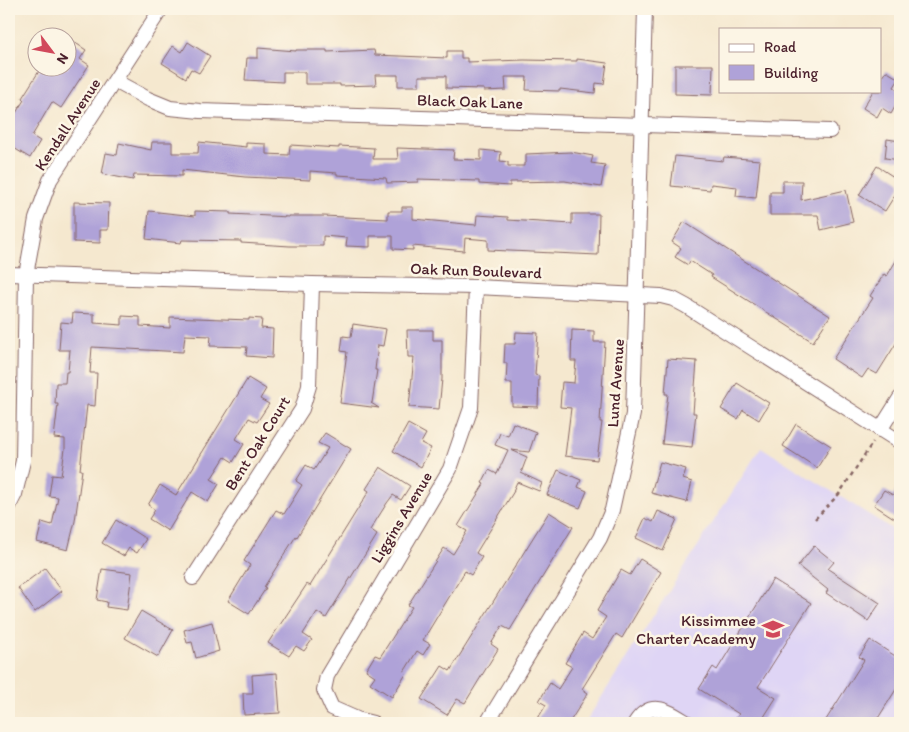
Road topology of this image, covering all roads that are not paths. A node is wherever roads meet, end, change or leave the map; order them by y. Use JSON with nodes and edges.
{"nodes":[{"id":1,"x":161,"y":9,"type":"edge"},
{"id":2,"x":646,"y":9,"type":"edge"},
{"id":3,"x":115,"y":81,"type":"junction"},
{"id":4,"x":642,"y":124,"type":"junction"},
{"id":5,"x":830,"y":131,"type":"dead end"},
{"id":6,"x":9,"y":274,"type":"edge"},
{"id":7,"x":26,"y":275,"type":"junction"},
{"id":8,"x":312,"y":284,"type":"junction"},
{"id":9,"x":476,"y":287,"type":"junction"},
{"id":10,"x":637,"y":294,"type":"junction"},
{"id":11,"x":900,"y":398,"type":"edge"},
{"id":12,"x":878,"y":434,"type":"junction"},
{"id":13,"x":900,"y":442,"type":"edge"},
{"id":14,"x":9,"y":506,"type":"edge"},
{"id":15,"x":193,"y":578,"type":"dead end"},
{"id":16,"x":373,"y":723,"type":"edge"},
{"id":17,"x":487,"y":723,"type":"edge"},
{"id":18,"x":635,"y":723,"type":"edge"},
{"id":19,"x":688,"y":723,"type":"edge"}],
"edges":[{"from":1,"to":3,"type":"street","name":"Kendall Avenue"},
{"from":2,"to":4,"type":"street","name":"Lund Avenue"},
{"from":3,"to":4,"type":"street","name":"Black Oak Lane"},
{"from":3,"to":7,"type":"street","name":"Kendall Avenue"},
{"from":4,"to":5,"type":"street","name":"Black Oak Lane"},
{"from":4,"to":10,"type":"street","name":"Lund Avenue"},
{"from":6,"to":7,"type":"street","name":"Oak Run Boulevard"},
{"from":7,"to":8,"type":"street","name":"Oak Run Boulevard"},
{"from":7,"to":14,"type":"street","name":"Kendall Avenue"},
{"from":8,"to":9,"type":"street","name":"Oak Run Boulevard"},
{"from":8,"to":15,"type":"street","name":"Bent Oak Court"},
{"from":9,"to":10,"type":"street","name":"Oak Run Boulevard"},
{"from":9,"to":16,"type":"street","name":"Liggins Avenue"},
{"from":10,"to":12,"type":"street","name":"Oak Run Boulevard"},
{"from":10,"to":17,"type":"street","name":"Lund Avenue"},
{"from":11,"to":12,"type":"street"},
{"from":12,"to":13,"type":"street","name":"Oak Run Boulevard"},
{"from":18,"to":19,"type":"street"}]}
